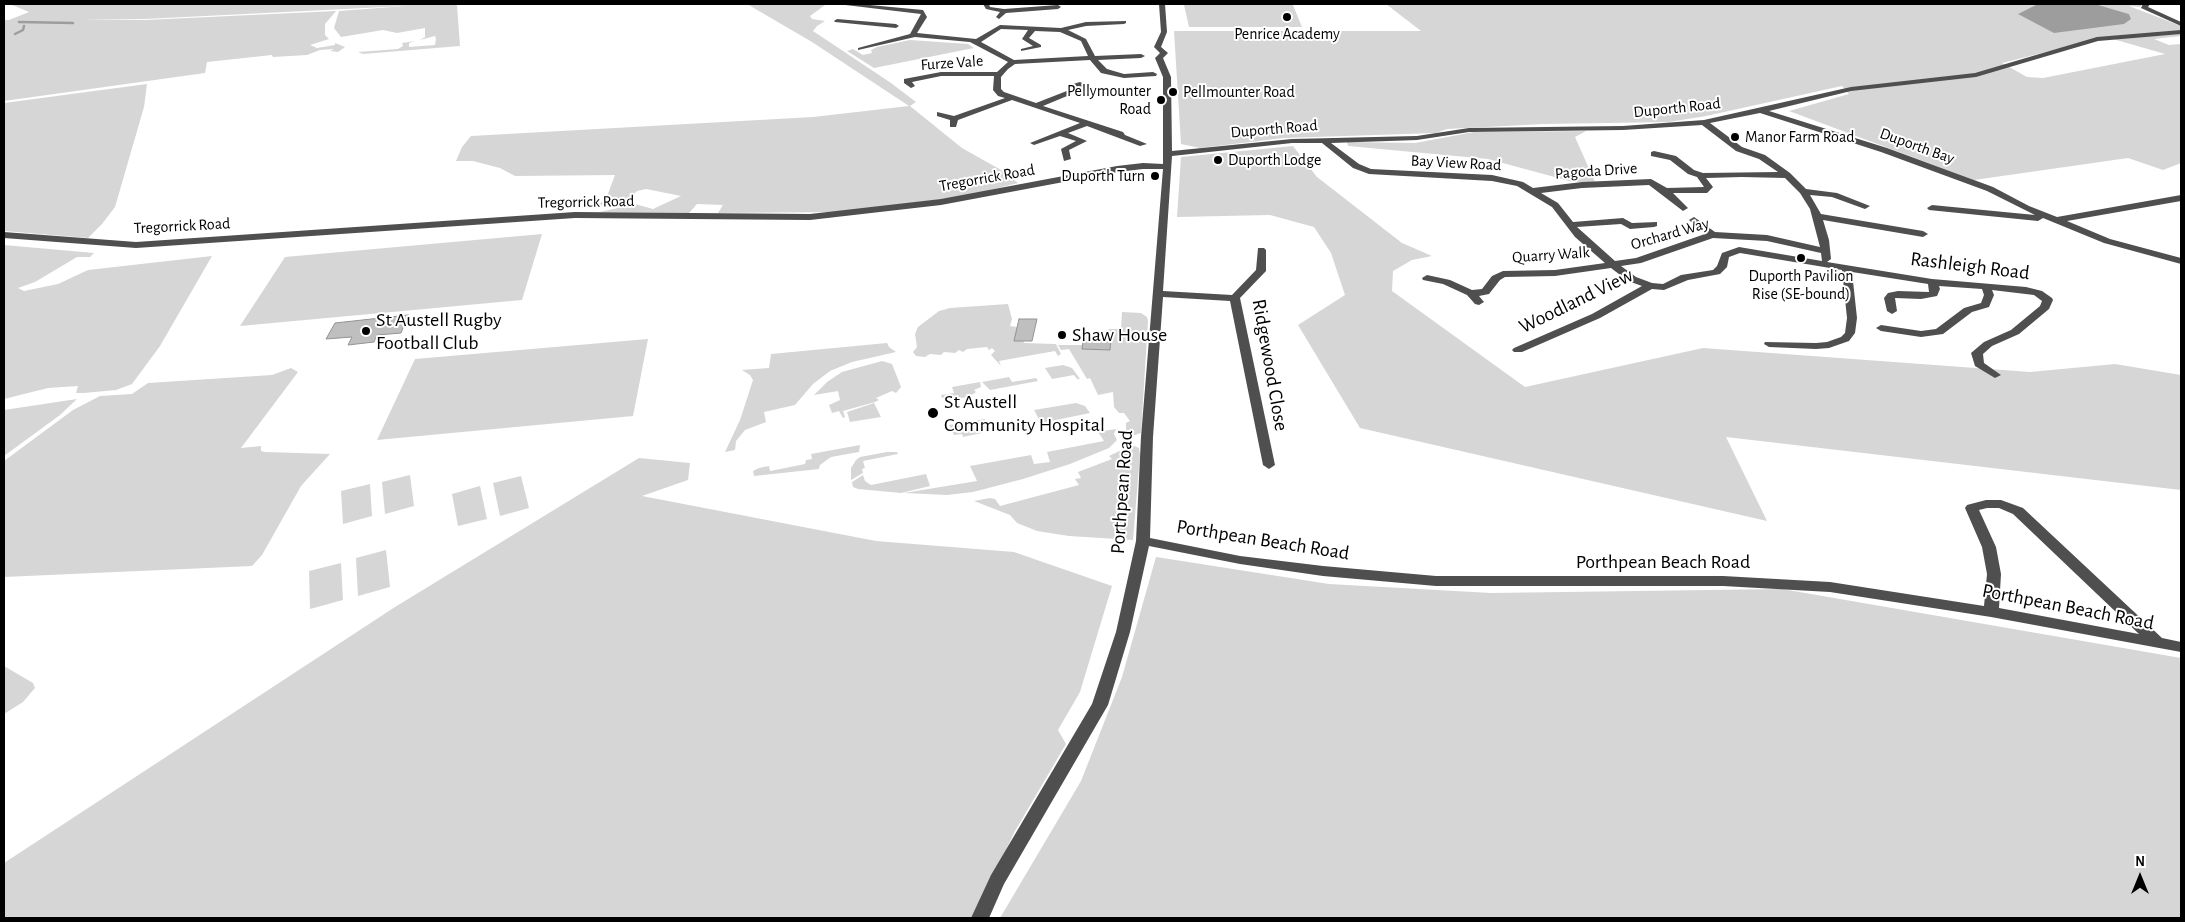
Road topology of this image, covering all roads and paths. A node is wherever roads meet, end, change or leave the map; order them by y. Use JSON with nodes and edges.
{"nodes":[{"id":1,"x":840,"y":4,"type":"edge"},
{"id":2,"x":986,"y":4,"type":"edge"},
{"id":3,"x":1162,"y":4,"type":"edge"},
{"id":4,"x":2147,"y":4,"type":"edge"},
{"id":5,"x":926,"y":5,"type":"dead end"},
{"id":6,"x":1058,"y":7,"type":"dead end"},
{"id":7,"x":889,"y":8,"type":"junction"},
{"id":8,"x":918,"y":10,"type":"junction"},
{"id":9,"x":1004,"y":11,"type":"junction"},
{"id":10,"x":882,"y":13,"type":"dead end"},
{"id":11,"x":875,"y":19,"type":"dead end"},
{"id":12,"x":838,"y":22,"type":"dead end"},
{"id":13,"x":1124,"y":22,"type":"dead end"},
{"id":14,"x":868,"y":24,"type":"junction"},
{"id":15,"x":2181,"y":24,"type":"edge"},
{"id":16,"x":896,"y":26,"type":"dead end"},
{"id":17,"x":1000,"y":27,"type":"junction"},
{"id":18,"x":1034,"y":28,"type":"junction"},
{"id":19,"x":1061,"y":30,"type":"junction"},
{"id":20,"x":2181,"y":32,"type":"edge"},
{"id":21,"x":915,"y":35,"type":"junction"},
{"id":22,"x":1160,"y":40,"type":"junction"},
{"id":23,"x":976,"y":42,"type":"junction"},
{"id":24,"x":860,"y":48,"type":"dead end"},
{"id":25,"x":1022,"y":50,"type":"dead end"},
{"id":26,"x":1143,"y":51,"type":"junction"},
{"id":27,"x":1162,"y":53,"type":"junction"},
{"id":28,"x":1092,"y":59,"type":"junction"},
{"id":29,"x":1013,"y":62,"type":"junction"},
{"id":30,"x":1161,"y":64,"type":"junction"},
{"id":31,"x":999,"y":74,"type":"junction"},
{"id":32,"x":1153,"y":74,"type":"dead end"},
{"id":33,"x":900,"y":76,"type":"dead end"},
{"id":34,"x":1074,"y":84,"type":"dead end"},
{"id":35,"x":1083,"y":87,"type":"junction"},
{"id":36,"x":1101,"y":93,"type":"dead end"},
{"id":37,"x":1012,"y":98,"type":"junction"},
{"id":38,"x":1035,"y":106,"type":"junction"},
{"id":39,"x":1760,"y":112,"type":"junction"},
{"id":40,"x":940,"y":114,"type":"dead end"},
{"id":41,"x":1704,"y":122,"type":"junction"},
{"id":42,"x":1087,"y":123,"type":"junction"},
{"id":43,"x":1060,"y":133,"type":"junction"},
{"id":44,"x":1324,"y":140,"type":"junction"},
{"id":45,"x":1034,"y":143,"type":"dead end"},
{"id":46,"x":1143,"y":144,"type":"dead end"},
{"id":47,"x":1168,"y":154,"type":"junction"},
{"id":48,"x":1654,"y":154,"type":"dead end"},
{"id":49,"x":1067,"y":159,"type":"dead end"},
{"id":50,"x":1167,"y":166,"type":"junction"},
{"id":51,"x":1787,"y":175,"type":"junction"},
{"id":52,"x":1702,"y":176,"type":"junction"},
{"id":53,"x":1532,"y":191,"type":"junction"},
{"id":54,"x":1665,"y":191,"type":"junction"},
{"id":55,"x":1803,"y":191,"type":"junction"},
{"id":56,"x":2181,"y":198,"type":"edge"},
{"id":57,"x":1865,"y":206,"type":"dead end"},
{"id":58,"x":1683,"y":208,"type":"dead end"},
{"id":59,"x":1932,"y":208,"type":"dead end"},
{"id":60,"x":1817,"y":216,"type":"junction"},
{"id":61,"x":1694,"y":220,"type":"dead end"},
{"id":62,"x":2059,"y":220,"type":"junction"},
{"id":63,"x":1654,"y":224,"type":"dead end"},
{"id":64,"x":1572,"y":225,"type":"junction"},
{"id":65,"x":1923,"y":234,"type":"dead end"},
{"id":66,"x":4,"y":235,"type":"edge"},
{"id":67,"x":1712,"y":235,"type":"junction"},
{"id":68,"x":1261,"y":250,"type":"dead end"},
{"id":69,"x":1825,"y":251,"type":"junction"},
{"id":70,"x":2181,"y":261,"type":"edge"},
{"id":71,"x":1612,"y":264,"type":"junction"},
{"id":72,"x":1826,"y":264,"type":"junction"},
{"id":73,"x":1847,"y":267,"type":"junction"},
{"id":74,"x":1426,"y":278,"type":"dead end"},
{"id":75,"x":1932,"y":282,"type":"junction"},
{"id":76,"x":1650,"y":286,"type":"junction"},
{"id":77,"x":1986,"y":287,"type":"junction"},
{"id":78,"x":1471,"y":293,"type":"junction"},
{"id":79,"x":1158,"y":294,"type":"junction"},
{"id":80,"x":1235,"y":298,"type":"junction"},
{"id":81,"x":1479,"y":302,"type":"dead end"},
{"id":82,"x":1892,"y":311,"type":"dead end"},
{"id":83,"x":1881,"y":328,"type":"dead end"},
{"id":84,"x":1769,"y":344,"type":"dead end"},
{"id":85,"x":1518,"y":350,"type":"dead end"},
{"id":86,"x":1995,"y":375,"type":"dead end"},
{"id":87,"x":1269,"y":465,"type":"dead end"},
{"id":88,"x":1143,"y":541,"type":"junction"},
{"id":89,"x":1991,"y":612,"type":"junction"},
{"id":90,"x":2159,"y":644,"type":"junction"},
{"id":91,"x":2181,"y":648,"type":"edge"},
{"id":92,"x":980,"y":918,"type":"edge"}],
"edges":[{"from":1,"to":7,"type":"street"},
{"from":2,"to":9,"type":"street"},
{"from":3,"to":22,"type":"street","name":"Porthpean Road"},
{"from":4,"to":15,"type":"street"},
{"from":5,"to":8,"type":"street"},
{"from":6,"to":9,"type":"street"},
{"from":7,"to":8,"type":"street"},
{"from":7,"to":10,"type":"street"},
{"from":8,"to":21,"type":"street"},
{"from":9,"to":17,"type":"street"},
{"from":11,"to":14,"type":"street"},
{"from":12,"to":14,"type":"street"},
{"from":13,"to":19,"type":"street"},
{"from":14,"to":16,"type":"street"},
{"from":17,"to":18,"type":"street"},
{"from":17,"to":23,"type":"street"},
{"from":18,"to":19,"type":"street"},
{"from":18,"to":25,"type":"street"},
{"from":19,"to":28,"type":"street"},
{"from":20,"to":39,"type":"street","name":"Duporth Road"},
{"from":21,"to":23,"type":"street"},
{"from":21,"to":24,"type":"street"},
{"from":22,"to":26,"type":"street"},
{"from":22,"to":27,"type":"street","name":"Porthpean Road"},
{"from":23,"to":29,"type":"street"},
{"from":26,"to":27,"type":"street"},
{"from":26,"to":28,"type":"street"},
{"from":26,"to":30,"type":"street"},
{"from":27,"to":30,"type":"street","name":"Porthpean Road"},
{"from":28,"to":29,"type":"street"},
{"from":28,"to":32,"type":"street"},
{"from":29,"to":31,"type":"street"},
{"from":30,"to":47,"type":"street","name":"Porthpean Road"},
{"from":31,"to":33,"type":"street","name":"Furze Vale"},
{"from":31,"to":37,"type":"street"},
{"from":34,"to":35,"type":"street"},
{"from":35,"to":36,"type":"street"},
{"from":35,"to":38,"type":"street"},
{"from":37,"to":38,"type":"street"},
{"from":37,"to":40,"type":"street"},
{"from":38,"to":42,"type":"street"},
{"from":39,"to":41,"type":"street","name":"Duporth Road"},
{"from":39,"to":62,"type":"street","name":"Duporth Bay"},
{"from":41,"to":44,"type":"street","name":"Duporth Road"},
{"from":41,"to":51,"type":"street"},
{"from":42,"to":43,"type":"street"},
{"from":42,"to":46,"type":"street"},
{"from":43,"to":45,"type":"street"},
{"from":43,"to":49,"type":"street"},
{"from":44,"to":47,"type":"street","name":"Duporth Road"},
{"from":44,"to":53,"type":"street","name":"Bay View Road"},
{"from":47,"to":50,"type":"street","name":"Porthpean Road"},
{"from":48,"to":52,"type":"street"},
{"from":50,"to":66,"type":"street","name":"Tregorrick Road"},
{"from":50,"to":79,"type":"street","name":"Porthpean Road"},
{"from":51,"to":52,"type":"street"},
{"from":51,"to":55,"type":"street"},
{"from":52,"to":54,"type":"street","name":"Pagoda Drive"},
{"from":53,"to":54,"type":"street","name":"Pagoda Drive"},
{"from":53,"to":64,"type":"street","name":"Bay View Road"},
{"from":54,"to":58,"type":"street"},
{"from":55,"to":57,"type":"street"},
{"from":55,"to":60,"type":"street"},
{"from":56,"to":62,"type":"street","name":"Duporth Bay"},
{"from":59,"to":62,"type":"street","name":"Duporth Bay"},
{"from":60,"to":65,"type":"street"},
{"from":60,"to":69,"type":"street"},
{"from":61,"to":67,"type":"street"},
{"from":62,"to":70,"type":"street","name":"Duporth Bay"},
{"from":63,"to":64,"type":"street"},
{"from":64,"to":71,"type":"street","name":"Bay View Road"},
{"from":67,"to":69,"type":"street","name":"Orchard Way"},
{"from":67,"to":71,"type":"street","name":"Orchard Way"},
{"from":68,"to":80,"type":"street","name":"Ridgewood Close"},
{"from":69,"to":72,"type":"street"},
{"from":71,"to":76,"type":"street","name":"Bay View Road"},
{"from":71,"to":78,"type":"street","name":"Quarry Walk"},
{"from":72,"to":73,"type":"street","name":"Rashleigh Road"},
{"from":72,"to":76,"type":"street","name":"Rashleigh Road"},
{"from":73,"to":75,"type":"street","name":"Rashleigh Road"},
{"from":73,"to":84,"type":"street"},
{"from":74,"to":78,"type":"street"},
{"from":75,"to":77,"type":"street","name":"Rashleigh Road"},
{"from":75,"to":82,"type":"street"},
{"from":76,"to":85,"type":"street","name":"Woodland View"},
{"from":77,"to":83,"type":"street"},
{"from":77,"to":86,"type":"street","name":"Rashleigh Road"},
{"from":78,"to":81,"type":"street"},
{"from":79,"to":80,"type":"street"},
{"from":79,"to":88,"type":"street","name":"Porthpean Road"},
{"from":80,"to":87,"type":"street","name":"Ridgewood Close"},
{"from":88,"to":89,"type":"street","name":"Porthpean Beach Road"},
{"from":88,"to":92,"type":"street","name":"Porthpean Road"},
{"from":89,"to":90,"type":"street","name":"Porthpean Beach Road"},
{"from":89,"to":90,"type":"street"},
{"from":90,"to":91,"type":"street","name":"Porthpean Beach Road"}]}
